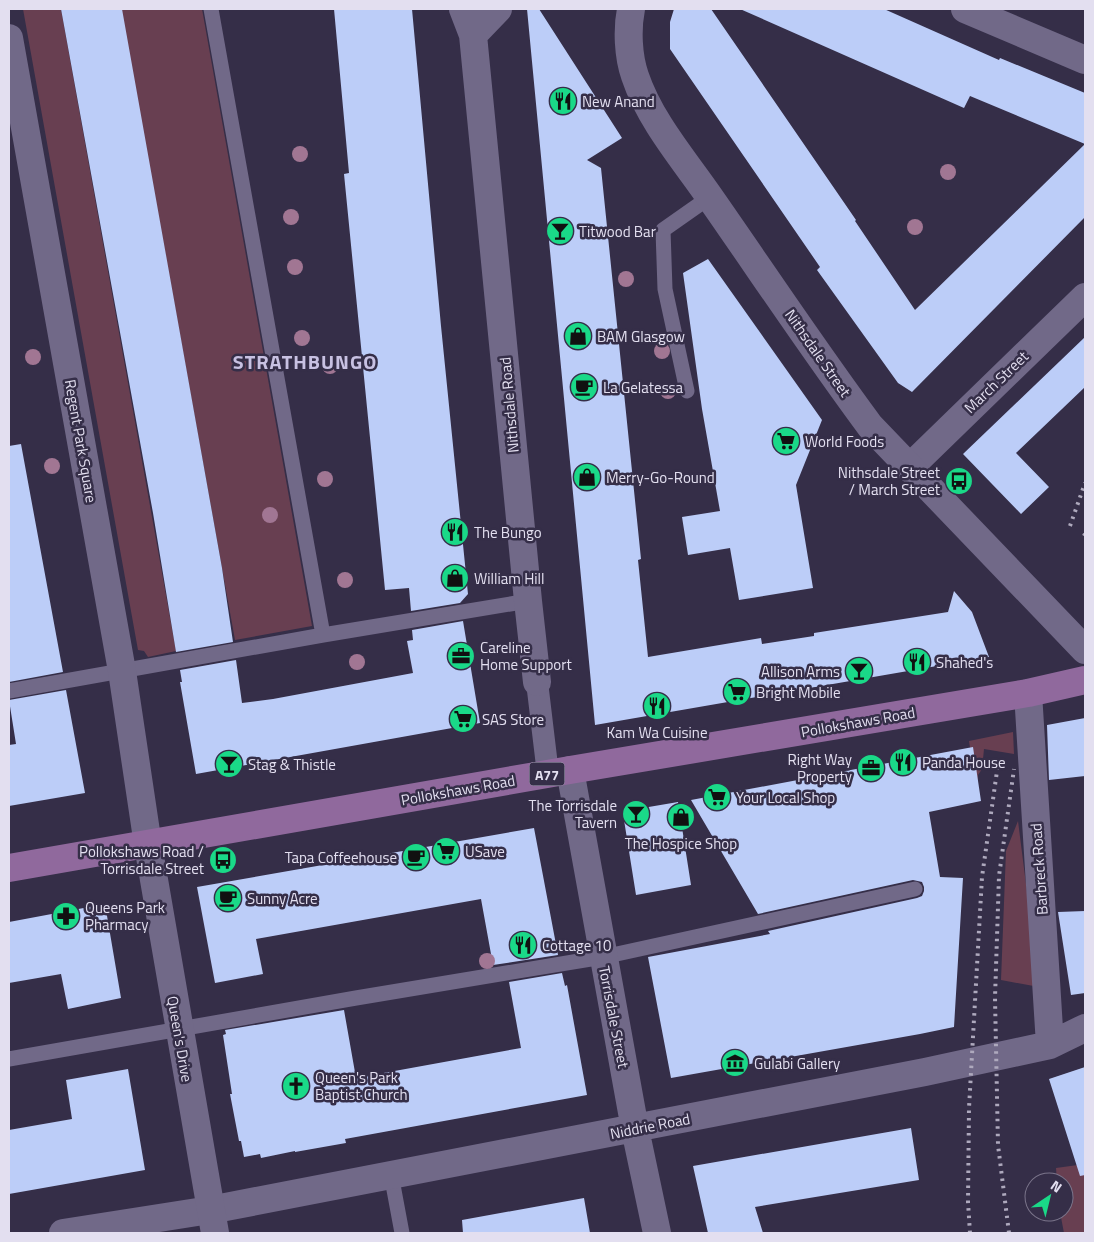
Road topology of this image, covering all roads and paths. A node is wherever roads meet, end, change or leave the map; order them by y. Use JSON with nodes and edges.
{"nodes":[{"id":1,"x":211,"y":9,"type":"edge"},
{"id":2,"x":463,"y":9,"type":"edge"},
{"id":3,"x":498,"y":9,"type":"edge"},
{"id":4,"x":631,"y":9,"type":"edge"},
{"id":5,"x":965,"y":9,"type":"edge"},
{"id":6,"x":473,"y":35,"type":"junction"},
{"id":7,"x":9,"y":38,"type":"edge"},
{"id":8,"x":1085,"y":60,"type":"edge"},
{"id":9,"x":710,"y":197,"type":"junction"},
{"id":10,"x":1085,"y":297,"type":"edge"},
{"id":11,"x":687,"y":391,"type":"dead end"},
{"id":12,"x":909,"y":468,"type":"junction"},
{"id":13,"x":528,"y":601,"type":"junction"},
{"id":14,"x":323,"y":635,"type":"junction"},
{"id":15,"x":1085,"y":650,"type":"edge"},
{"id":16,"x":122,"y":671,"type":"junction"},
{"id":17,"x":1085,"y":680,"type":"edge"},
{"id":18,"x":537,"y":682,"type":"joint"},
{"id":19,"x":9,"y":692,"type":"edge"},
{"id":20,"x":1028,"y":693,"type":"junction"},
{"id":21,"x":559,"y":772,"type":"junction"},
{"id":22,"x":148,"y":845,"type":"junction"},
{"id":23,"x":9,"y":868,"type":"edge"},
{"id":24,"x":915,"y":889,"type":"dead end"},
{"id":25,"x":603,"y":957,"type":"junction"},
{"id":26,"x":1085,"y":1028,"type":"edge"},
{"id":27,"x":178,"y":1029,"type":"junction"},
{"id":28,"x":1050,"y":1045,"type":"junction"},
{"id":29,"x":9,"y":1059,"type":"edge"},
{"id":30,"x":635,"y":1129,"type":"junction"},
{"id":31,"x":391,"y":1174,"type":"junction"},
{"id":32,"x":212,"y":1221,"type":"edge"},
{"id":33,"x":63,"y":1233,"type":"edge"},
{"id":34,"x":402,"y":1233,"type":"edge"},
{"id":35,"x":657,"y":1233,"type":"edge"}],
"edges":[{"from":1,"to":14,"type":"lane"},
{"from":2,"to":6,"type":"street","name":"Nithsdale Road"},
{"from":3,"to":6,"type":"street"},
{"from":4,"to":9,"type":"street","name":"Nithsdale Street"},
{"from":5,"to":8,"type":"street"},
{"from":6,"to":13,"type":"street","name":"Nithsdale Road"},
{"from":7,"to":16,"type":"street","name":"Regent Park Square"},
{"from":9,"to":11,"type":"lane"},
{"from":9,"to":12,"type":"street","name":"Nithsdale Street"},
{"from":10,"to":12,"type":"street","name":"March Street"},
{"from":12,"to":15,"type":"street","name":"Nithsdale Street"},
{"from":13,"to":14,"type":"lane"},
{"from":13,"to":18,"type":"street","name":"Nithsdale Road"},
{"from":14,"to":16,"type":"lane"},
{"from":16,"to":19,"type":"lane"},
{"from":16,"to":22,"type":"street","name":"Regent Park Square"},
{"from":17,"to":20,"type":"main road","name":"Pollokshaws Road","number":"A77"},
{"from":18,"to":21,"type":"street","name":"Nithsdale Road"},
{"from":20,"to":21,"type":"main road","name":"Pollokshaws Road","number":"A77"},
{"from":20,"to":28,"type":"street","name":"Barbreck Road"},
{"from":21,"to":22,"type":"main road","name":"Pollokshaws Road","number":"A77"},
{"from":21,"to":25,"type":"street","name":"Torrisdale Street"},
{"from":22,"to":23,"type":"main road","name":"Pollokshaws Road","number":"A77"},
{"from":22,"to":27,"type":"street","name":"Queen's Drive"},
{"from":24,"to":25,"type":"lane"},
{"from":25,"to":27,"type":"lane"},
{"from":25,"to":30,"type":"street","name":"Torrisdale Street"},
{"from":26,"to":28,"type":"street","name":"Niddrie Road"},
{"from":27,"to":29,"type":"lane"},
{"from":27,"to":32,"type":"street","name":"Queen's Drive"},
{"from":28,"to":30,"type":"street","name":"Niddrie Road"},
{"from":30,"to":31,"type":"street","name":"Niddrie Road"},
{"from":30,"to":35,"type":"street","name":"Torrisdale Street"},
{"from":31,"to":32,"type":"street","name":"Niddrie Road"},
{"from":31,"to":34,"type":"lane"},
{"from":32,"to":33,"type":"street","name":"Niddrie Road"}]}
